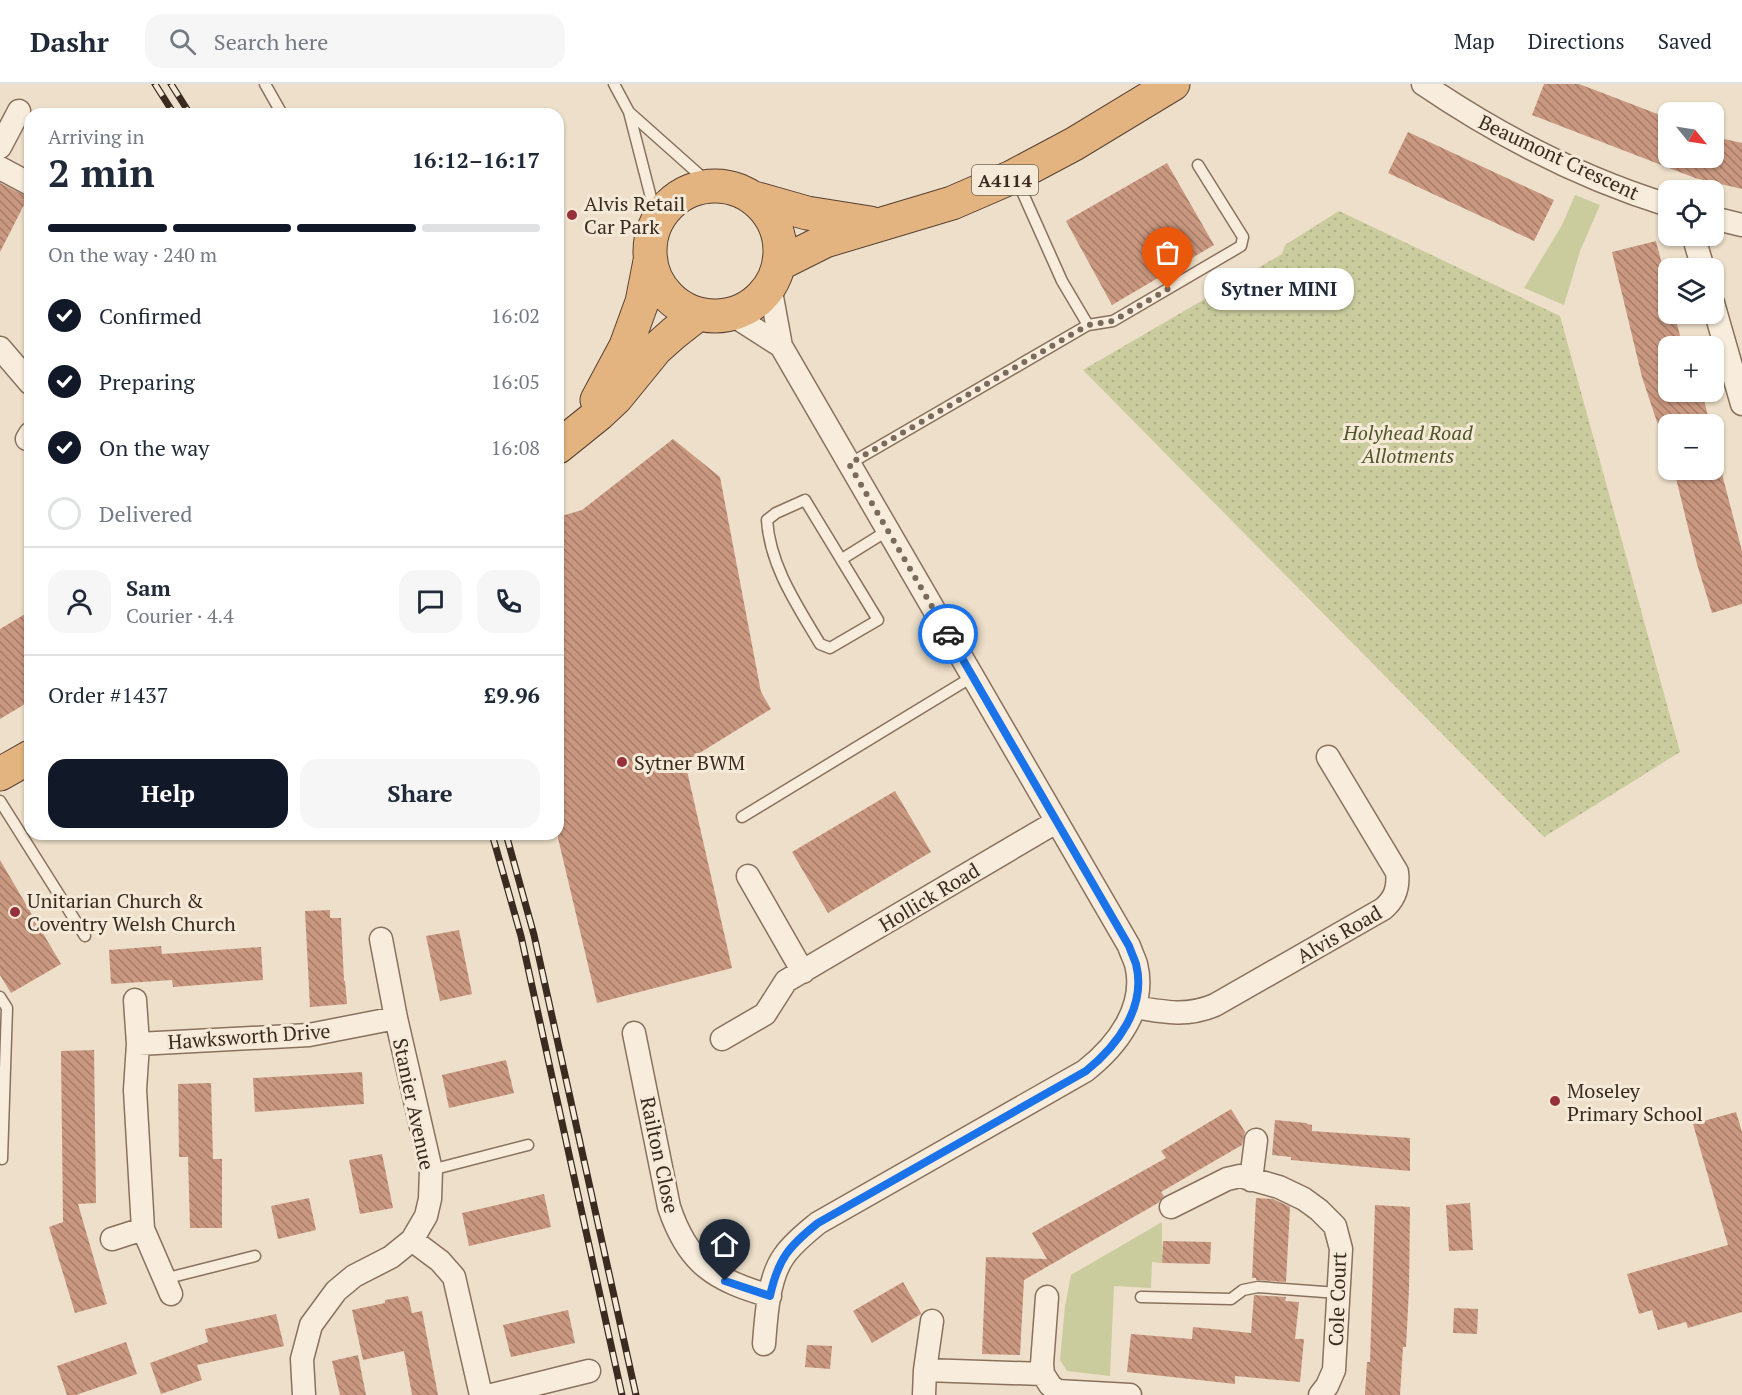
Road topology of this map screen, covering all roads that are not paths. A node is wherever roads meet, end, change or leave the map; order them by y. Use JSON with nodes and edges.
{"nodes":[{"id":1,"x":265,"y":84,"type":"edge"},
{"id":2,"x":614,"y":84,"type":"edge"},
{"id":3,"x":1173,"y":84,"type":"edge"},
{"id":4,"x":1423,"y":84,"type":"edge"},
{"id":5,"x":279,"y":108,"type":"edge"},
{"id":6,"x":19,"y":111,"type":"dead end"},
{"id":7,"x":629,"y":112,"type":"junction"},
{"id":8,"x":0,"y":147,"type":"edge"},
{"id":9,"x":1198,"y":165,"type":"dead end"},
{"id":10,"x":0,"y":168,"type":"edge"},
{"id":11,"x":1015,"y":176,"type":"junction"},
{"id":12,"x":24,"y":181,"type":"edge"},
{"id":13,"x":711,"y":185,"type":"junction"},
{"id":14,"x":754,"y":198,"type":"junction"},
{"id":15,"x":1658,"y":202,"type":"edge"},
{"id":16,"x":657,"y":221,"type":"junction"},
{"id":17,"x":1724,"y":221,"type":"edge"},
{"id":18,"x":879,"y":224,"type":"junction"},
{"id":19,"x":1742,"y":225,"type":"edge"},
{"id":20,"x":650,"y":261,"type":"junction"},
{"id":21,"x":774,"y":275,"type":"junction"},
{"id":22,"x":731,"y":314,"type":"junction"},
{"id":23,"x":698,"y":315,"type":"junction"},
{"id":24,"x":1719,"y":324,"type":"edge"},
{"id":25,"x":1088,"y":325,"type":"junction"},
{"id":26,"x":781,"y":346,"type":"junction"},
{"id":27,"x":0,"y":348,"type":"edge"},
{"id":28,"x":24,"y":376,"type":"edge"},
{"id":29,"x":1742,"y":404,"type":"edge"},
{"id":30,"x":568,"y":439,"type":"edge"},
{"id":31,"x":849,"y":464,"type":"junction"},
{"id":32,"x":887,"y":531,"type":"junction"},
{"id":33,"x":842,"y":559,"type":"junction"},
{"id":34,"x":972,"y":677,"type":"junction"},
{"id":35,"x":1328,"y":757,"type":"dead end"},
{"id":36,"x":24,"y":760,"type":"edge"},
{"id":37,"x":0,"y":774,"type":"edge"},
{"id":38,"x":0,"y":801,"type":"edge"},
{"id":39,"x":742,"y":817,"type":"dead end"},
{"id":40,"x":1056,"y":822,"type":"junction"},
{"id":41,"x":24,"y":839,"type":"edge"},
{"id":42,"x":25,"y":840,"type":"edge"},
{"id":43,"x":748,"y":876,"type":"dead end"},
{"id":44,"x":85,"y":936,"type":"dead end"},
{"id":45,"x":381,"y":939,"type":"dead end"},
{"id":46,"x":803,"y":972,"type":"junction"},
{"id":47,"x":0,"y":997,"type":"edge"},
{"id":48,"x":135,"y":1000,"type":"dead end"},
{"id":49,"x":1134,"y":1007,"type":"junction"},
{"id":50,"x":396,"y":1017,"type":"junction"},
{"id":51,"x":634,"y":1034,"type":"dead end"},
{"id":52,"x":722,"y":1039,"type":"dead end"},
{"id":53,"x":138,"y":1044,"type":"junction"},
{"id":54,"x":1256,"y":1140,"type":"dead end"},
{"id":55,"x":528,"y":1145,"type":"dead end"},
{"id":56,"x":2,"y":1159,"type":"dead end"},
{"id":57,"x":431,"y":1170,"type":"junction"},
{"id":58,"x":1251,"y":1180,"type":"junction"},
{"id":59,"x":1171,"y":1207,"type":"dead end"},
{"id":60,"x":143,"y":1229,"type":"junction"},
{"id":61,"x":112,"y":1239,"type":"dead end"},
{"id":62,"x":412,"y":1240,"type":"junction"},
{"id":63,"x":255,"y":1256,"type":"dead end"},
{"id":64,"x":168,"y":1287,"type":"joint"},
{"id":65,"x":1338,"y":1293,"type":"junction"},
{"id":66,"x":770,"y":1296,"type":"junction"},
{"id":67,"x":1047,"y":1297,"type":"dead end"},
{"id":68,"x":1141,"y":1297,"type":"dead end"},
{"id":69,"x":932,"y":1321,"type":"dead end"},
{"id":70,"x":764,"y":1344,"type":"dead end"},
{"id":71,"x":926,"y":1370,"type":"junction"},
{"id":72,"x":589,"y":1371,"type":"dead end"},
{"id":73,"x":1043,"y":1374,"type":"junction"},
{"id":74,"x":304,"y":1395,"type":"edge"},
{"id":75,"x":481,"y":1395,"type":"edge"},
{"id":76,"x":492,"y":1395,"type":"edge"},
{"id":77,"x":924,"y":1395,"type":"edge"},
{"id":78,"x":1130,"y":1395,"type":"edge"},
{"id":79,"x":1320,"y":1395,"type":"edge"}],
"edges":[{"from":1,"to":5,"type":"lane"},
{"from":2,"to":7,"type":"lane"},
{"from":3,"to":11,"type":"highway","number":"A4114"},
{"from":4,"to":15,"type":"street","name":"Beaumont Crescent"},
{"from":6,"to":8,"type":"street"},
{"from":7,"to":13,"type":"lane"},
{"from":7,"to":16,"type":"lane"},
{"from":9,"to":25,"type":"lane"},
{"from":10,"to":12,"type":"street"},
{"from":11,"to":18,"type":"highway","number":"A4114"},
{"from":11,"to":25,"type":"lane"},
{"from":13,"to":14,"type":"highway"},
{"from":13,"to":16,"type":"highway"},
{"from":14,"to":18,"type":"highway"},
{"from":14,"to":21,"type":"highway"},
{"from":16,"to":20,"type":"highway"},
{"from":17,"to":19,"type":"street"},
{"from":18,"to":21,"type":"highway"},
{"from":20,"to":23,"type":"highway"},
{"from":20,"to":30,"type":"highway"},
{"from":21,"to":22,"type":"highway"},
{"from":21,"to":26,"type":"street"},
{"from":22,"to":23,"type":"highway"},
{"from":22,"to":26,"type":"street"},
{"from":23,"to":30,"type":"highway"},
{"from":24,"to":29,"type":"street"},
{"from":25,"to":31,"type":"lane"},
{"from":26,"to":31,"type":"street"},
{"from":27,"to":28,"type":"street"},
{"from":31,"to":32,"type":"street"},
{"from":32,"to":33,"type":"lane"},
{"from":32,"to":34,"type":"street"},
{"from":33,"to":33,"type":"lane"},
{"from":34,"to":39,"type":"lane"},
{"from":34,"to":40,"type":"street"},
{"from":35,"to":49,"type":"street","name":"Alvis Road"},
{"from":36,"to":37,"type":"highway"},
{"from":38,"to":41,"type":"lane"},
{"from":40,"to":46,"type":"street","name":"Hollick Road"},
{"from":40,"to":49,"type":"street"},
{"from":42,"to":44,"type":"lane"},
{"from":43,"to":46,"type":"street"},
{"from":45,"to":50,"type":"street","name":"Stanier Avenue"},
{"from":46,"to":52,"type":"street","name":"Hollick Road"},
{"from":47,"to":56,"type":"lane"},
{"from":48,"to":53,"type":"street"},
{"from":49,"to":66,"type":"street"},
{"from":50,"to":53,"type":"street","name":"Hawksworth Drive"},
{"from":50,"to":57,"type":"street","name":"Stanier Avenue"},
{"from":51,"to":66,"type":"street","name":"Railton Close"},
{"from":53,"to":60,"type":"street"},
{"from":54,"to":58,"type":"street"},
{"from":55,"to":57,"type":"lane"},
{"from":57,"to":62,"type":"street","name":"Stanier Avenue"},
{"from":58,"to":59,"type":"street","name":"Cole Court"},
{"from":58,"to":65,"type":"street","name":"Cole Court"},
{"from":60,"to":61,"type":"street"},
{"from":60,"to":64,"type":"street"},
{"from":62,"to":74,"type":"street","name":"Stanier Avenue"},
{"from":62,"to":75,"type":"street"},
{"from":63,"to":64,"type":"lane"},
{"from":65,"to":68,"type":"lane"},
{"from":65,"to":79,"type":"street","name":"Cole Court"},
{"from":66,"to":70,"type":"street"},
{"from":67,"to":73,"type":"street"},
{"from":69,"to":71,"type":"street"},
{"from":71,"to":73,"type":"street"},
{"from":71,"to":77,"type":"street"},
{"from":72,"to":76,"type":"street"},
{"from":73,"to":78,"type":"street"}]}
